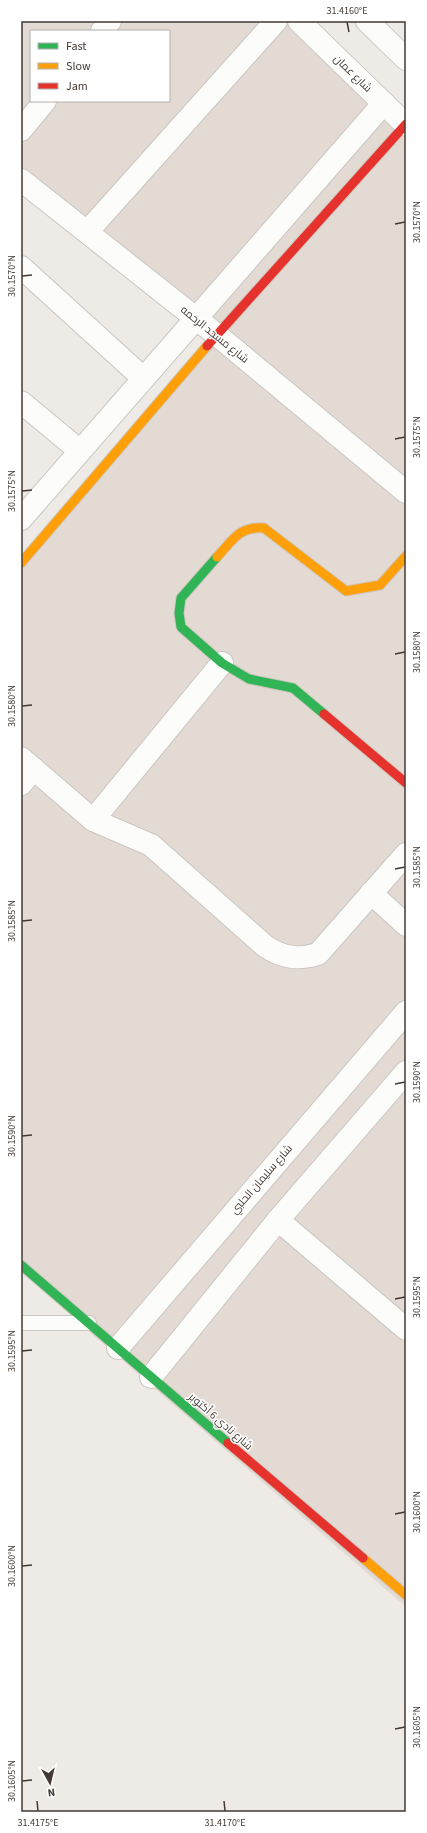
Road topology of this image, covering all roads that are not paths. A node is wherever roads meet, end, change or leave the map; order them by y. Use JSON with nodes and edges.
{"nodes":[{"id":1,"x":110,"y":21,"type":"edge"},
{"id":2,"x":276,"y":21,"type":"edge"},
{"id":3,"x":299,"y":21,"type":"edge"},
{"id":4,"x":366,"y":21,"type":"edge"},
{"id":5,"x":103,"y":30,"type":"edge"},
{"id":6,"x":406,"y":59,"type":"edge"},
{"id":7,"x":44,"y":102,"type":"edge"},
{"id":8,"x":384,"y":103,"type":"junction"},
{"id":9,"x":406,"y":124,"type":"edge"},
{"id":10,"x":21,"y":130,"type":"edge"},
{"id":11,"x":21,"y":180,"type":"edge"},
{"id":12,"x":87,"y":232,"type":"junction"},
{"id":13,"x":21,"y":268,"type":"edge"},
{"id":14,"x":196,"y":318,"type":"junction"},
{"id":15,"x":217,"y":335,"type":"junction"},
{"id":16,"x":144,"y":378,"type":"junction"},
{"id":17,"x":21,"y":402,"type":"edge"},
{"id":18,"x":80,"y":451,"type":"junction"},
{"id":19,"x":406,"y":492,"type":"edge"},
{"id":20,"x":21,"y":519,"type":"edge"},
{"id":21,"x":406,"y":556,"type":"edge"},
{"id":22,"x":21,"y":563,"type":"edge"},
{"id":23,"x":222,"y":662,"type":"junction"},
{"id":24,"x":25,"y":771,"type":"edge"},
{"id":25,"x":406,"y":783,"type":"edge"},
{"id":26,"x":93,"y":820,"type":"junction"},
{"id":27,"x":406,"y":854,"type":"edge"},
{"id":28,"x":371,"y":894,"type":"junction"},
{"id":29,"x":406,"y":925,"type":"edge"},
{"id":30,"x":406,"y":1012,"type":"edge"},
{"id":31,"x":406,"y":1072,"type":"edge"},
{"id":32,"x":278,"y":1220,"type":"junction"},
{"id":33,"x":21,"y":1264,"type":"edge"},
{"id":34,"x":21,"y":1322,"type":"edge"},
{"id":35,"x":89,"y":1323,"type":"junction"},
{"id":36,"x":406,"y":1329,"type":"edge"},
{"id":37,"x":118,"y":1348,"type":"junction"},
{"id":38,"x":151,"y":1377,"type":"junction"},
{"id":39,"x":406,"y":1595,"type":"edge"}],
"edges":[{"from":1,"to":5,"type":"street"},
{"from":2,"to":12,"type":"street"},
{"from":3,"to":8,"type":"street","name":"شارع عمان"},
{"from":4,"to":6,"type":"street"},
{"from":7,"to":10,"type":"street"},
{"from":8,"to":9,"type":"street","name":"شارع عمان"},
{"from":8,"to":14,"type":"street"},
{"from":9,"to":15,"type":"street"},
{"from":11,"to":12,"type":"street","name":"شارع مسجد الرحمه"},
{"from":12,"to":14,"type":"street","name":"شارع مسجد الرحمه"},
{"from":13,"to":16,"type":"street"},
{"from":14,"to":15,"type":"street","name":"شارع مسجد الرحمه"},
{"from":14,"to":16,"type":"street"},
{"from":15,"to":19,"type":"street","name":"شارع مسجد الرحمه"},
{"from":15,"to":22,"type":"street"},
{"from":16,"to":18,"type":"street"},
{"from":17,"to":18,"type":"street"},
{"from":18,"to":20,"type":"street"},
{"from":21,"to":23,"type":"street"},
{"from":23,"to":25,"type":"street"},
{"from":23,"to":26,"type":"street"},
{"from":24,"to":26,"type":"street"},
{"from":26,"to":28,"type":"street"},
{"from":27,"to":28,"type":"street"},
{"from":28,"to":29,"type":"street"},
{"from":30,"to":37,"type":"street","name":"شارع سليمان الحلبي"},
{"from":31,"to":32,"type":"street"},
{"from":32,"to":36,"type":"street"},
{"from":32,"to":38,"type":"street"},
{"from":33,"to":35,"type":"street","name":"شارع نادي 6 أكتوبر"},
{"from":34,"to":35,"type":"lane"},
{"from":35,"to":37,"type":"street","name":"شارع نادي 6 أكتوبر"},
{"from":37,"to":38,"type":"street","name":"شارع نادي 6 أكتوبر"},
{"from":38,"to":39,"type":"street","name":"شارع نادي 6 أكتوبر"}]}
